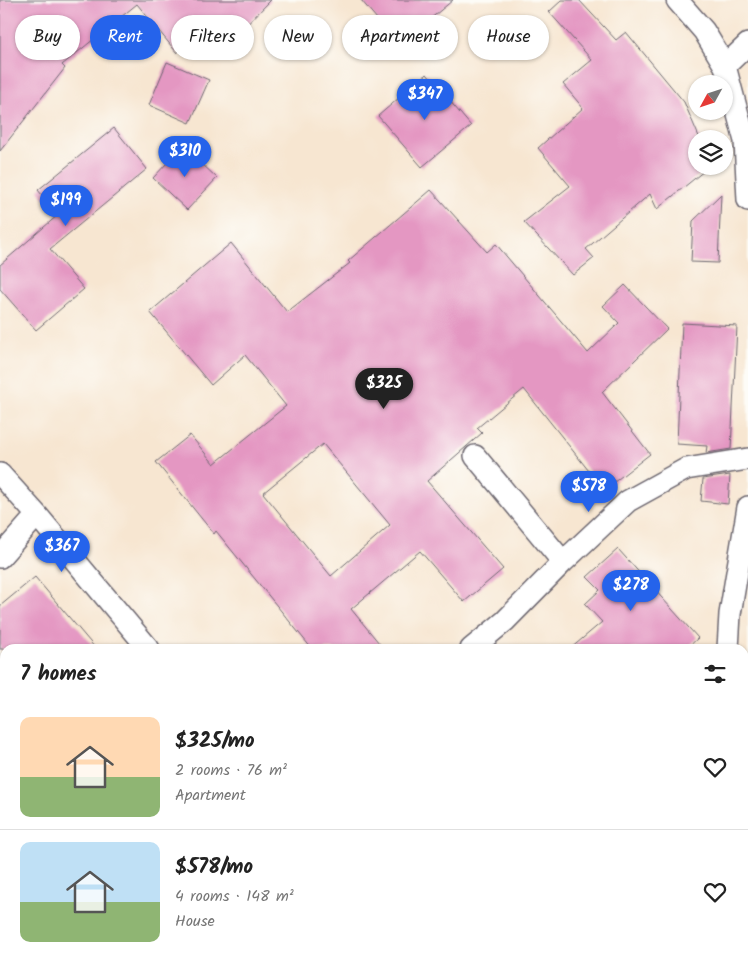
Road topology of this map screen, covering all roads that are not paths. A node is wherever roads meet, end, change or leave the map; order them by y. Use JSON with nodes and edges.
{"nodes":[{"id":1,"x":677,"y":0,"type":"edge"},
{"id":2,"x":748,"y":44,"type":"edge"},
{"id":3,"x":724,"y":66,"type":"junction"},
{"id":4,"x":746,"y":141,"type":"edge"},
{"id":5,"x":748,"y":200,"type":"edge"},
{"id":6,"x":475,"y":456,"type":"dead end"},
{"id":7,"x":748,"y":459,"type":"edge"},
{"id":8,"x":0,"y":474,"type":"edge"},
{"id":9,"x":748,"y":507,"type":"edge"},
{"id":10,"x":37,"y":515,"type":"junction"},
{"id":11,"x":0,"y":557,"type":"edge"},
{"id":12,"x":563,"y":562,"type":"junction"},
{"id":13,"x":146,"y":644,"type":"edge"},
{"id":14,"x":477,"y":644,"type":"edge"},
{"id":15,"x":728,"y":644,"type":"edge"}],
"edges":[{"from":1,"to":3,"type":"street"},
{"from":2,"to":3,"type":"street"},
{"from":3,"to":4,"type":"street"},
{"from":4,"to":5,"type":"street"},
{"from":6,"to":12,"type":"street"},
{"from":7,"to":12,"type":"street"},
{"from":8,"to":10,"type":"street"},
{"from":9,"to":15,"type":"street"},
{"from":10,"to":11,"type":"street"},
{"from":10,"to":13,"type":"street"},
{"from":12,"to":14,"type":"street"}]}
